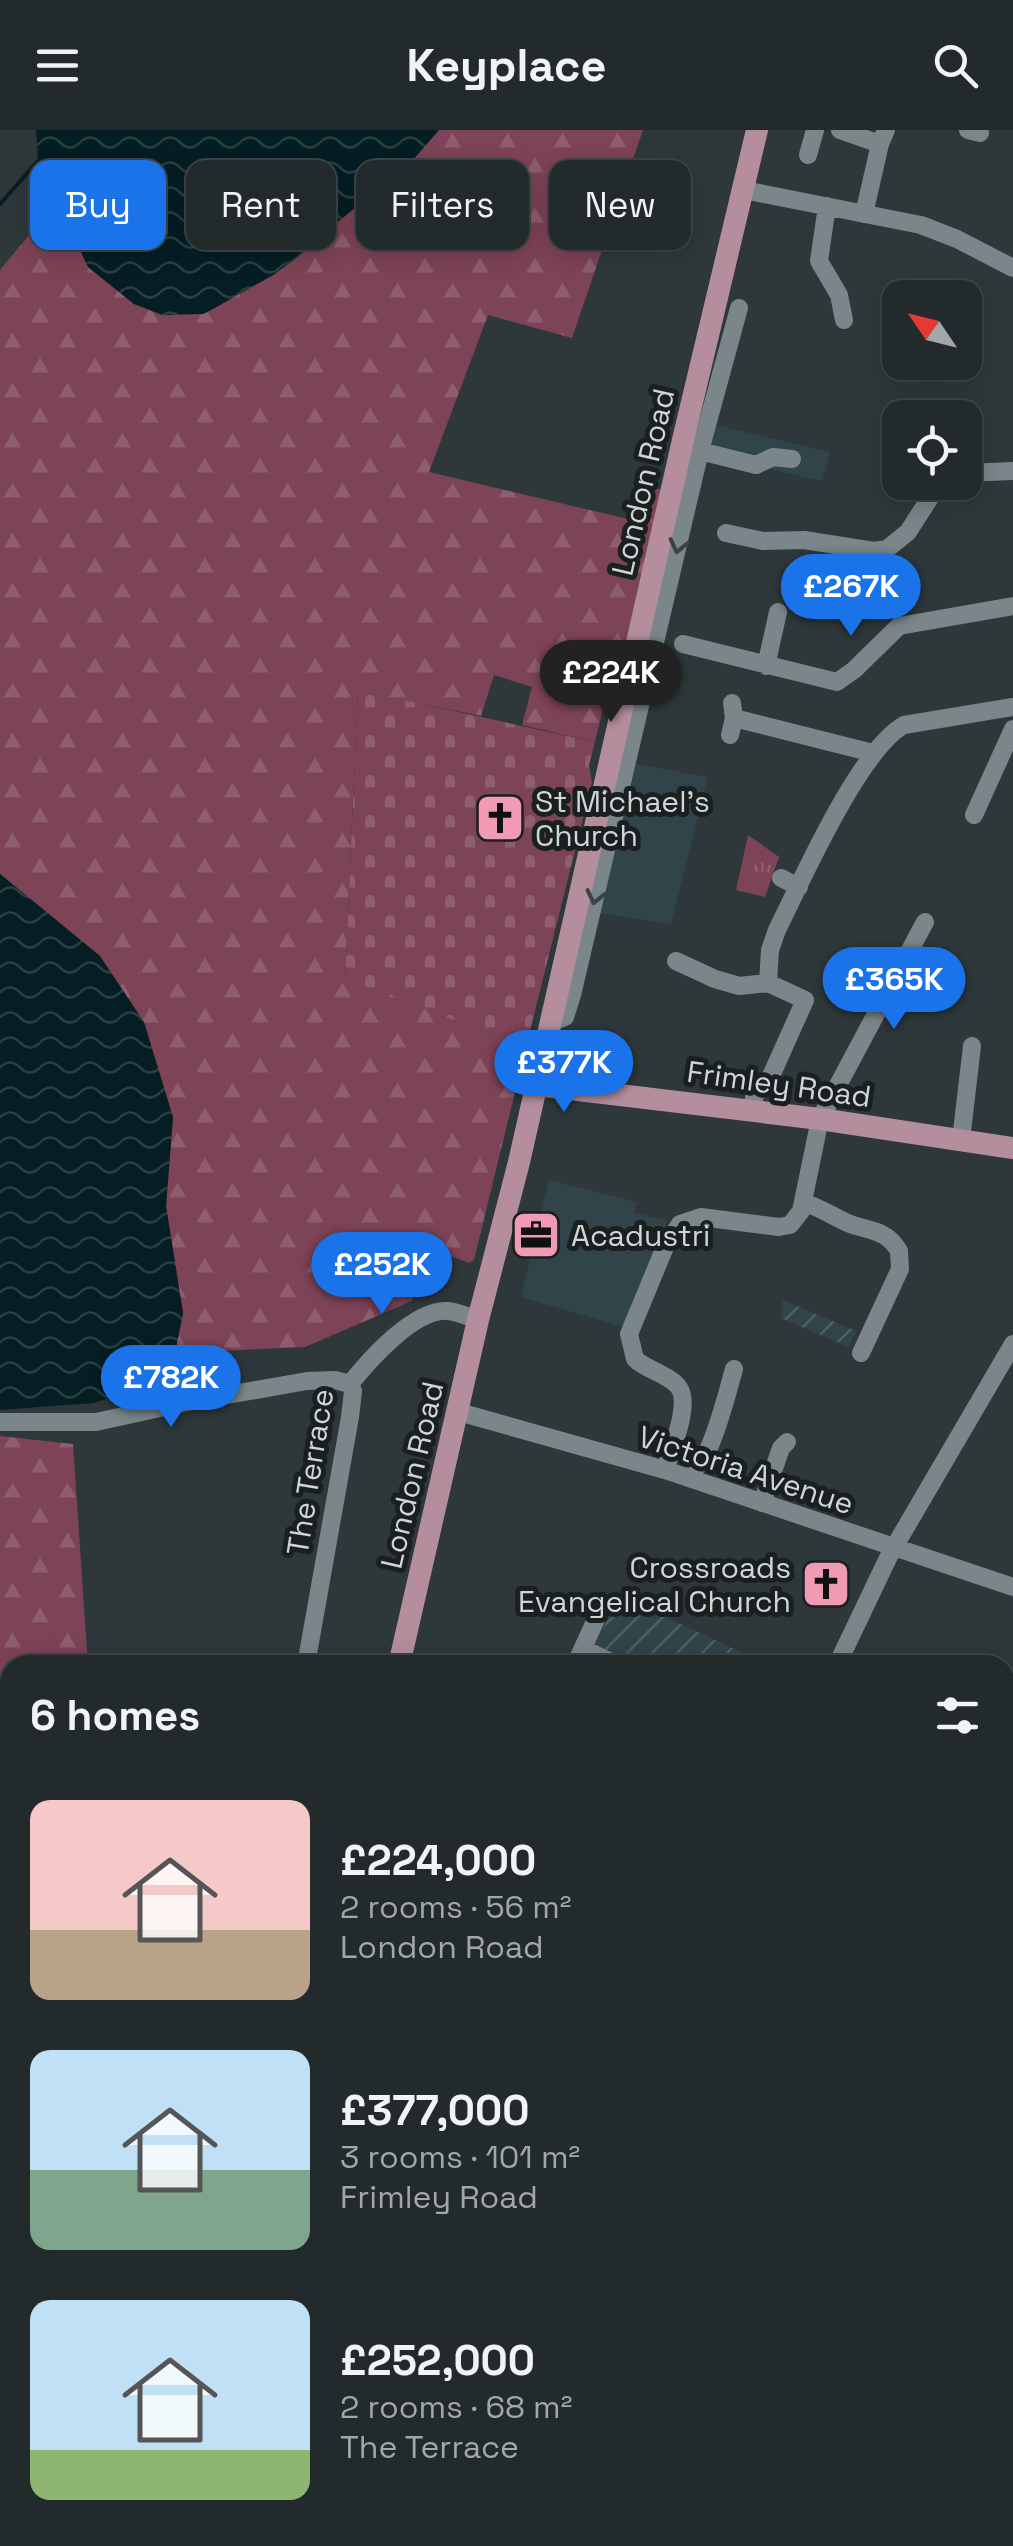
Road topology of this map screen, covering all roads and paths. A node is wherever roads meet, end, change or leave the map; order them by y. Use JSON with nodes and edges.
{"nodes":[{"id":1,"x":758,"y":130,"type":"edge"},
{"id":2,"x":814,"y":130,"type":"edge"},
{"id":3,"x":840,"y":130,"type":"edge"},
{"id":4,"x":883,"y":137,"type":"edge"},
{"id":5,"x":808,"y":155,"type":"dead end"},
{"id":6,"x":744,"y":190,"type":"junction"},
{"id":7,"x":827,"y":206,"type":"junction"},
{"id":8,"x":864,"y":214,"type":"junction"},
{"id":9,"x":1013,"y":268,"type":"edge"},
{"id":10,"x":739,"y":308,"type":"dead end"},
{"id":11,"x":844,"y":320,"type":"dead end"},
{"id":12,"x":698,"y":442,"type":"junction"},
{"id":13,"x":792,"y":459,"type":"dead end"},
{"id":14,"x":1013,"y":471,"type":"edge"},
{"id":15,"x":982,"y":472,"type":"edge"},
{"id":16,"x":928,"y":500,"type":"edge"},
{"id":17,"x":739,"y":557,"type":"dead end"},
{"id":18,"x":1013,"y":606,"type":"edge"},
{"id":19,"x":778,"y":612,"type":"dead end"},
{"id":20,"x":682,"y":644,"type":"dead end"},
{"id":21,"x":766,"y":666,"type":"junction"},
{"id":22,"x":1013,"y":707,"type":"edge"},
{"id":23,"x":732,"y":719,"type":"dead end"},
{"id":24,"x":1013,"y":728,"type":"edge"},
{"id":25,"x":873,"y":753,"type":"junction"},
{"id":26,"x":974,"y":815,"type":"dead end"},
{"id":27,"x":780,"y":878,"type":"dead end"},
{"id":28,"x":799,"y":887,"type":"junction"},
{"id":29,"x":925,"y":922,"type":"dead end"},
{"id":30,"x":676,"y":962,"type":"dead end"},
{"id":31,"x":768,"y":983,"type":"junction"},
{"id":32,"x":972,"y":1046,"type":"dead end"},
{"id":33,"x":536,"y":1086,"type":"junction"},
{"id":34,"x":751,"y":1111,"type":"junction"},
{"id":35,"x":820,"y":1120,"type":"junction"},
{"id":36,"x":961,"y":1140,"type":"junction"},
{"id":37,"x":1013,"y":1148,"type":"edge"},
{"id":38,"x":804,"y":1204,"type":"junction"},
{"id":39,"x":478,"y":1320,"type":"junction"},
{"id":40,"x":1013,"y":1344,"type":"edge"},
{"id":41,"x":861,"y":1353,"type":"dead end"},
{"id":42,"x":734,"y":1370,"type":"dead end"},
{"id":43,"x":350,"y":1384,"type":"junction"},
{"id":44,"x":459,"y":1412,"type":"junction"},
{"id":45,"x":0,"y":1422,"type":"edge"},
{"id":46,"x":787,"y":1442,"type":"dead end"},
{"id":47,"x":665,"y":1470,"type":"junction"},
{"id":48,"x":691,"y":1479,"type":"junction"},
{"id":49,"x":762,"y":1503,"type":"junction"},
{"id":50,"x":895,"y":1548,"type":"junction"},
{"id":51,"x":1013,"y":1586,"type":"edge"},
{"id":52,"x":604,"y":1602,"type":"dead end"},
{"id":53,"x":308,"y":1655,"type":"edge"},
{"id":54,"x":400,"y":1655,"type":"edge"},
{"id":55,"x":580,"y":1655,"type":"edge"},
{"id":56,"x":842,"y":1655,"type":"edge"}],
"edges":[{"from":1,"to":6,"type":"main road","name":"London Road"},
{"from":2,"to":5,"type":"street"},
{"from":3,"to":4,"type":"street"},
{"from":4,"to":8,"type":"street"},
{"from":6,"to":7,"type":"street"},
{"from":6,"to":12,"type":"main road","name":"London Road"},
{"from":7,"to":8,"type":"street"},
{"from":7,"to":11,"type":"street"},
{"from":8,"to":9,"type":"street"},
{"from":10,"to":12,"type":"street"},
{"from":12,"to":13,"type":"street"},
{"from":12,"to":33,"type":"main road","name":"London Road"},
{"from":14,"to":15,"type":"street"},
{"from":16,"to":17,"type":"street"},
{"from":18,"to":21,"type":"street"},
{"from":19,"to":21,"type":"street"},
{"from":20,"to":21,"type":"street"},
{"from":22,"to":25,"type":"street"},
{"from":23,"to":25,"type":"street"},
{"from":24,"to":26,"type":"street"},
{"from":25,"to":28,"type":"street"},
{"from":27,"to":28,"type":"street"},
{"from":28,"to":31,"type":"street"},
{"from":29,"to":35,"type":"street"},
{"from":30,"to":31,"type":"street"},
{"from":31,"to":34,"type":"street"},
{"from":32,"to":36,"type":"street"},
{"from":33,"to":34,"type":"main road","name":"Frimley Road"},
{"from":33,"to":39,"type":"main road","name":"London Road"},
{"from":34,"to":35,"type":"main road","name":"Frimley Road"},
{"from":35,"to":36,"type":"main road","name":"Frimley Road"},
{"from":35,"to":38,"type":"street"},
{"from":36,"to":37,"type":"main road","name":"Frimley Road"},
{"from":38,"to":41,"type":"street"},
{"from":38,"to":47,"type":"street"},
{"from":39,"to":43,"type":"street","name":"The Terrace"},
{"from":39,"to":44,"type":"main road","name":"London Road"},
{"from":40,"to":50,"type":"street"},
{"from":42,"to":48,"type":"street"},
{"from":43,"to":45,"type":"street"},
{"from":43,"to":53,"type":"street","name":"The Terrace"},
{"from":44,"to":47,"type":"street","name":"Victoria Avenue"},
{"from":44,"to":54,"type":"main road","name":"London Road"},
{"from":46,"to":49,"type":"street"},
{"from":47,"to":48,"type":"street","name":"Victoria Avenue"},
{"from":48,"to":49,"type":"street","name":"Victoria Avenue"},
{"from":49,"to":50,"type":"street","name":"Victoria Avenue"},
{"from":50,"to":51,"type":"street","name":"Victoria Avenue"},
{"from":50,"to":56,"type":"street"},
{"from":52,"to":55,"type":"street"}]}
